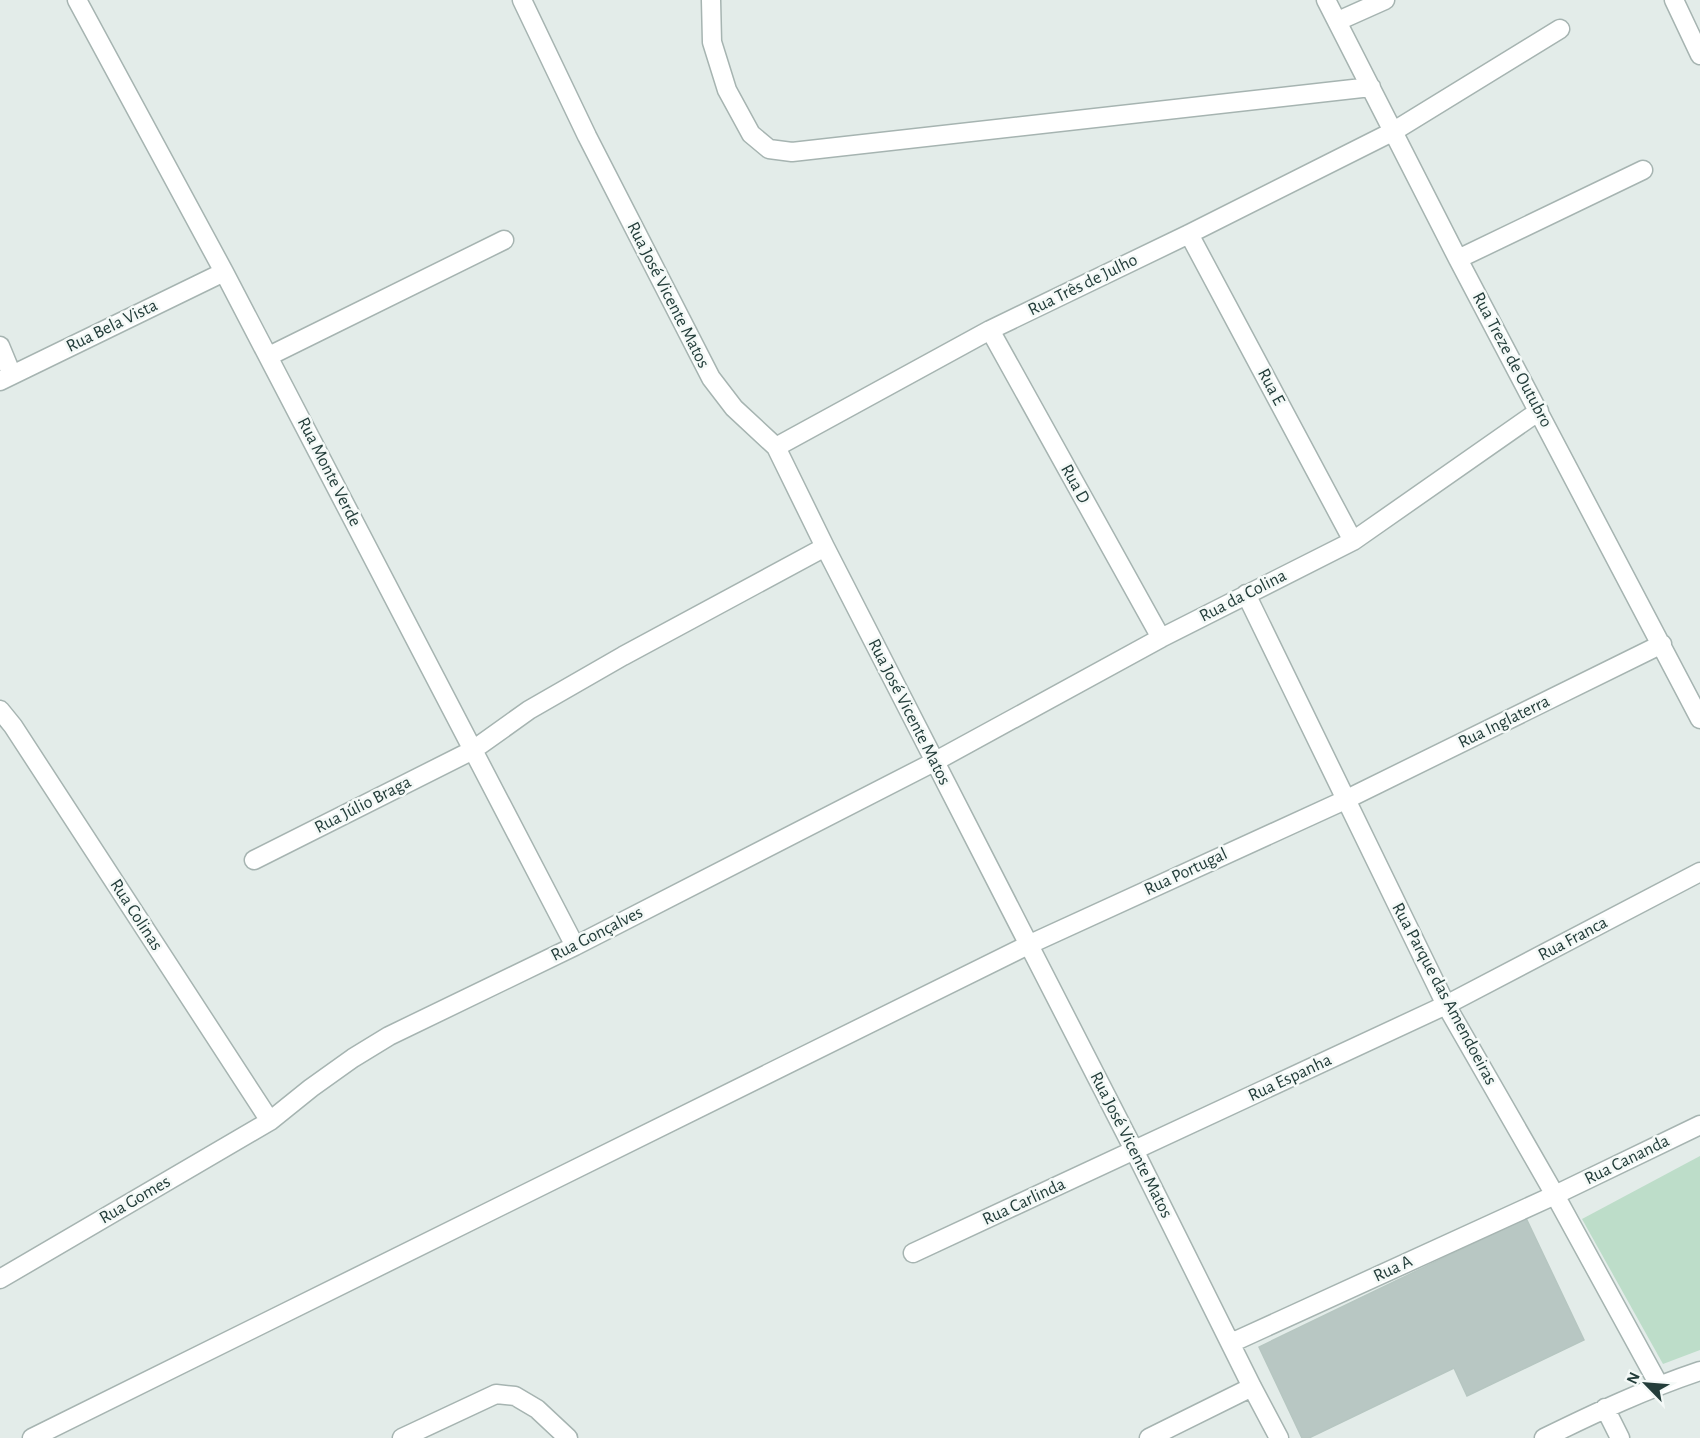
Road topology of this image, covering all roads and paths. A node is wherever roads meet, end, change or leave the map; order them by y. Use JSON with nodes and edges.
{"nodes":[{"id":1,"x":77,"y":0,"type":"edge"},
{"id":2,"x":522,"y":0,"type":"edge"},
{"id":3,"x":711,"y":0,"type":"edge"},
{"id":4,"x":1326,"y":0,"type":"edge"},
{"id":5,"x":1385,"y":0,"type":"edge"},
{"id":6,"x":1674,"y":0,"type":"edge"},
{"id":7,"x":1338,"y":21,"type":"junction"},
{"id":8,"x":1560,"y":29,"type":"dead end"},
{"id":9,"x":1700,"y":55,"type":"edge"},
{"id":10,"x":1371,"y":87,"type":"junction"},
{"id":11,"x":1394,"y":131,"type":"junction"},
{"id":12,"x":1643,"y":170,"type":"dead end"},
{"id":13,"x":1189,"y":234,"type":"junction"},
{"id":14,"x":504,"y":240,"type":"dead end"},
{"id":15,"x":1458,"y":259,"type":"junction"},
{"id":16,"x":224,"y":272,"type":"junction"},
{"id":17,"x":990,"y":330,"type":"junction"},
{"id":18,"x":0,"y":346,"type":"edge"},
{"id":19,"x":269,"y":356,"type":"junction"},
{"id":20,"x":6,"y":378,"type":"edge"},
{"id":21,"x":1539,"y":411,"type":"junction"},
{"id":22,"x":776,"y":447,"type":"junction"},
{"id":23,"x":1353,"y":541,"type":"junction"},
{"id":24,"x":825,"y":547,"type":"junction"},
{"id":25,"x":1246,"y":594,"type":"junction"},
{"id":26,"x":1161,"y":638,"type":"junction"},
{"id":27,"x":1662,"y":644,"type":"junction"},
{"id":28,"x":0,"y":710,"type":"edge"},
{"id":29,"x":1700,"y":719,"type":"edge"},
{"id":30,"x":473,"y":750,"type":"junction"},
{"id":31,"x":934,"y":762,"type":"junction"},
{"id":32,"x":1345,"y":800,"type":"junction"},
{"id":33,"x":254,"y":860,"type":"dead end"},
{"id":34,"x":1700,"y":872,"type":"edge"},
{"id":35,"x":1028,"y":945,"type":"junction"},
{"id":36,"x":575,"y":946,"type":"junction"},
{"id":37,"x":1446,"y":1005,"type":"junction"},
{"id":38,"x":270,"y":1121,"type":"junction"},
{"id":39,"x":1700,"y":1125,"type":"edge"},
{"id":40,"x":1134,"y":1150,"type":"junction"},
{"id":41,"x":1555,"y":1195,"type":"junction"},
{"id":42,"x":913,"y":1253,"type":"dead end"},
{"id":43,"x":0,"y":1279,"type":"edge"},
{"id":44,"x":1231,"y":1343,"type":"junction"},
{"id":45,"x":1700,"y":1371,"type":"edge"},
{"id":46,"x":1659,"y":1385,"type":"junction"},
{"id":47,"x":1252,"y":1387,"type":"junction"},
{"id":48,"x":1605,"y":1408,"type":"junction"},
{"id":49,"x":435,"y":1430,"type":"edge"},
{"id":50,"x":32,"y":1438,"type":"edge"},
{"id":51,"x":402,"y":1438,"type":"edge"},
{"id":52,"x":568,"y":1438,"type":"edge"},
{"id":53,"x":1149,"y":1438,"type":"edge"},
{"id":54,"x":1279,"y":1438,"type":"edge"},
{"id":55,"x":1544,"y":1438,"type":"edge"},
{"id":56,"x":1620,"y":1438,"type":"edge"}],
"edges":[{"from":1,"to":16,"type":"street","name":"Rua Monte Verde"},
{"from":2,"to":22,"type":"street","name":"Rua José Vicente Matos"},
{"from":3,"to":10,"type":"street"},
{"from":4,"to":7,"type":"street","name":"Rua Treze de Outubro"},
{"from":5,"to":7,"type":"street"},
{"from":6,"to":9,"type":"street"},
{"from":7,"to":10,"type":"street","name":"Rua Treze de Outubro"},
{"from":8,"to":11,"type":"street","name":"Rua Três de Julho"},
{"from":10,"to":11,"type":"street","name":"Rua Treze de Outubro"},
{"from":11,"to":13,"type":"street","name":"Rua Três de Julho"},
{"from":11,"to":15,"type":"street","name":"Rua Treze de Outubro"},
{"from":12,"to":15,"type":"street"},
{"from":13,"to":17,"type":"street","name":"Rua Três de Julho"},
{"from":13,"to":23,"type":"street","name":"Rua E"},
{"from":14,"to":19,"type":"street"},
{"from":15,"to":21,"type":"street","name":"Rua Treze de Outubro"},
{"from":16,"to":19,"type":"street","name":"Rua Monte Verde"},
{"from":16,"to":20,"type":"street","name":"Rua Bela Vista"},
{"from":17,"to":22,"type":"street","name":"Rua Três de Julho"},
{"from":17,"to":26,"type":"street","name":"Rua D"},
{"from":18,"to":20,"type":"street"},
{"from":19,"to":30,"type":"street","name":"Rua Monte Verde"},
{"from":21,"to":23,"type":"street","name":"Rua da Colina"},
{"from":21,"to":27,"type":"street","name":"Rua Treze de Outubro"},
{"from":22,"to":24,"type":"street","name":"Rua José Vicente Matos"},
{"from":23,"to":25,"type":"street","name":"Rua da Colina"},
{"from":24,"to":30,"type":"street","name":"Rua Júlio Braga"},
{"from":24,"to":31,"type":"street","name":"Rua José Vicente Matos"},
{"from":25,"to":26,"type":"street","name":"Rua da Colina"},
{"from":25,"to":32,"type":"street","name":"Rua Parque das Amendoeiras"},
{"from":26,"to":31,"type":"street","name":"Rua da Colina"},
{"from":27,"to":29,"type":"street","name":"Rua Treze de Outubro"},
{"from":27,"to":32,"type":"street","name":"Rua Inglaterra"},
{"from":28,"to":38,"type":"street","name":"Rua Colinas"},
{"from":30,"to":33,"type":"street","name":"Rua Júlio Braga"},
{"from":30,"to":36,"type":"street","name":"Rua Monte Verde"},
{"from":31,"to":35,"type":"street","name":"Rua José Vicente Matos"},
{"from":31,"to":36,"type":"street","name":"Rua Gonçalves"},
{"from":32,"to":35,"type":"street","name":"Rua Portugal"},
{"from":32,"to":37,"type":"street","name":"Rua Parque das Amendoeiras"},
{"from":34,"to":37,"type":"street","name":"Rua Franca"},
{"from":35,"to":40,"type":"street","name":"Rua José Vicente Matos"},
{"from":35,"to":50,"type":"street","name":"Rua Portugal"},
{"from":36,"to":38,"type":"street","name":"Rua Gonçalves"},
{"from":37,"to":40,"type":"street","name":"Rua Espanha"},
{"from":37,"to":41,"type":"street","name":"Rua Parque das Amendoeiras"},
{"from":38,"to":43,"type":"street","name":"Rua Gomes"},
{"from":39,"to":41,"type":"street","name":"Rua Cananda"},
{"from":40,"to":42,"type":"street","name":"Rua Carlinda"},
{"from":40,"to":44,"type":"street","name":"Rua José Vicente Matos"},
{"from":41,"to":44,"type":"street","name":"Rua A"},
{"from":41,"to":46,"type":"street","name":"Rua Parque das Amendoeiras"},
{"from":44,"to":47,"type":"street","name":"Rua José Vicente Matos"},
{"from":45,"to":46,"type":"street"},
{"from":46,"to":48,"type":"street"},
{"from":47,"to":53,"type":"street"},
{"from":47,"to":54,"type":"street","name":"Rua José Vicente Matos"},
{"from":48,"to":55,"type":"street"},
{"from":48,"to":56,"type":"street"},
{"from":49,"to":51,"type":"street"},
{"from":49,"to":52,"type":"street"}]}
